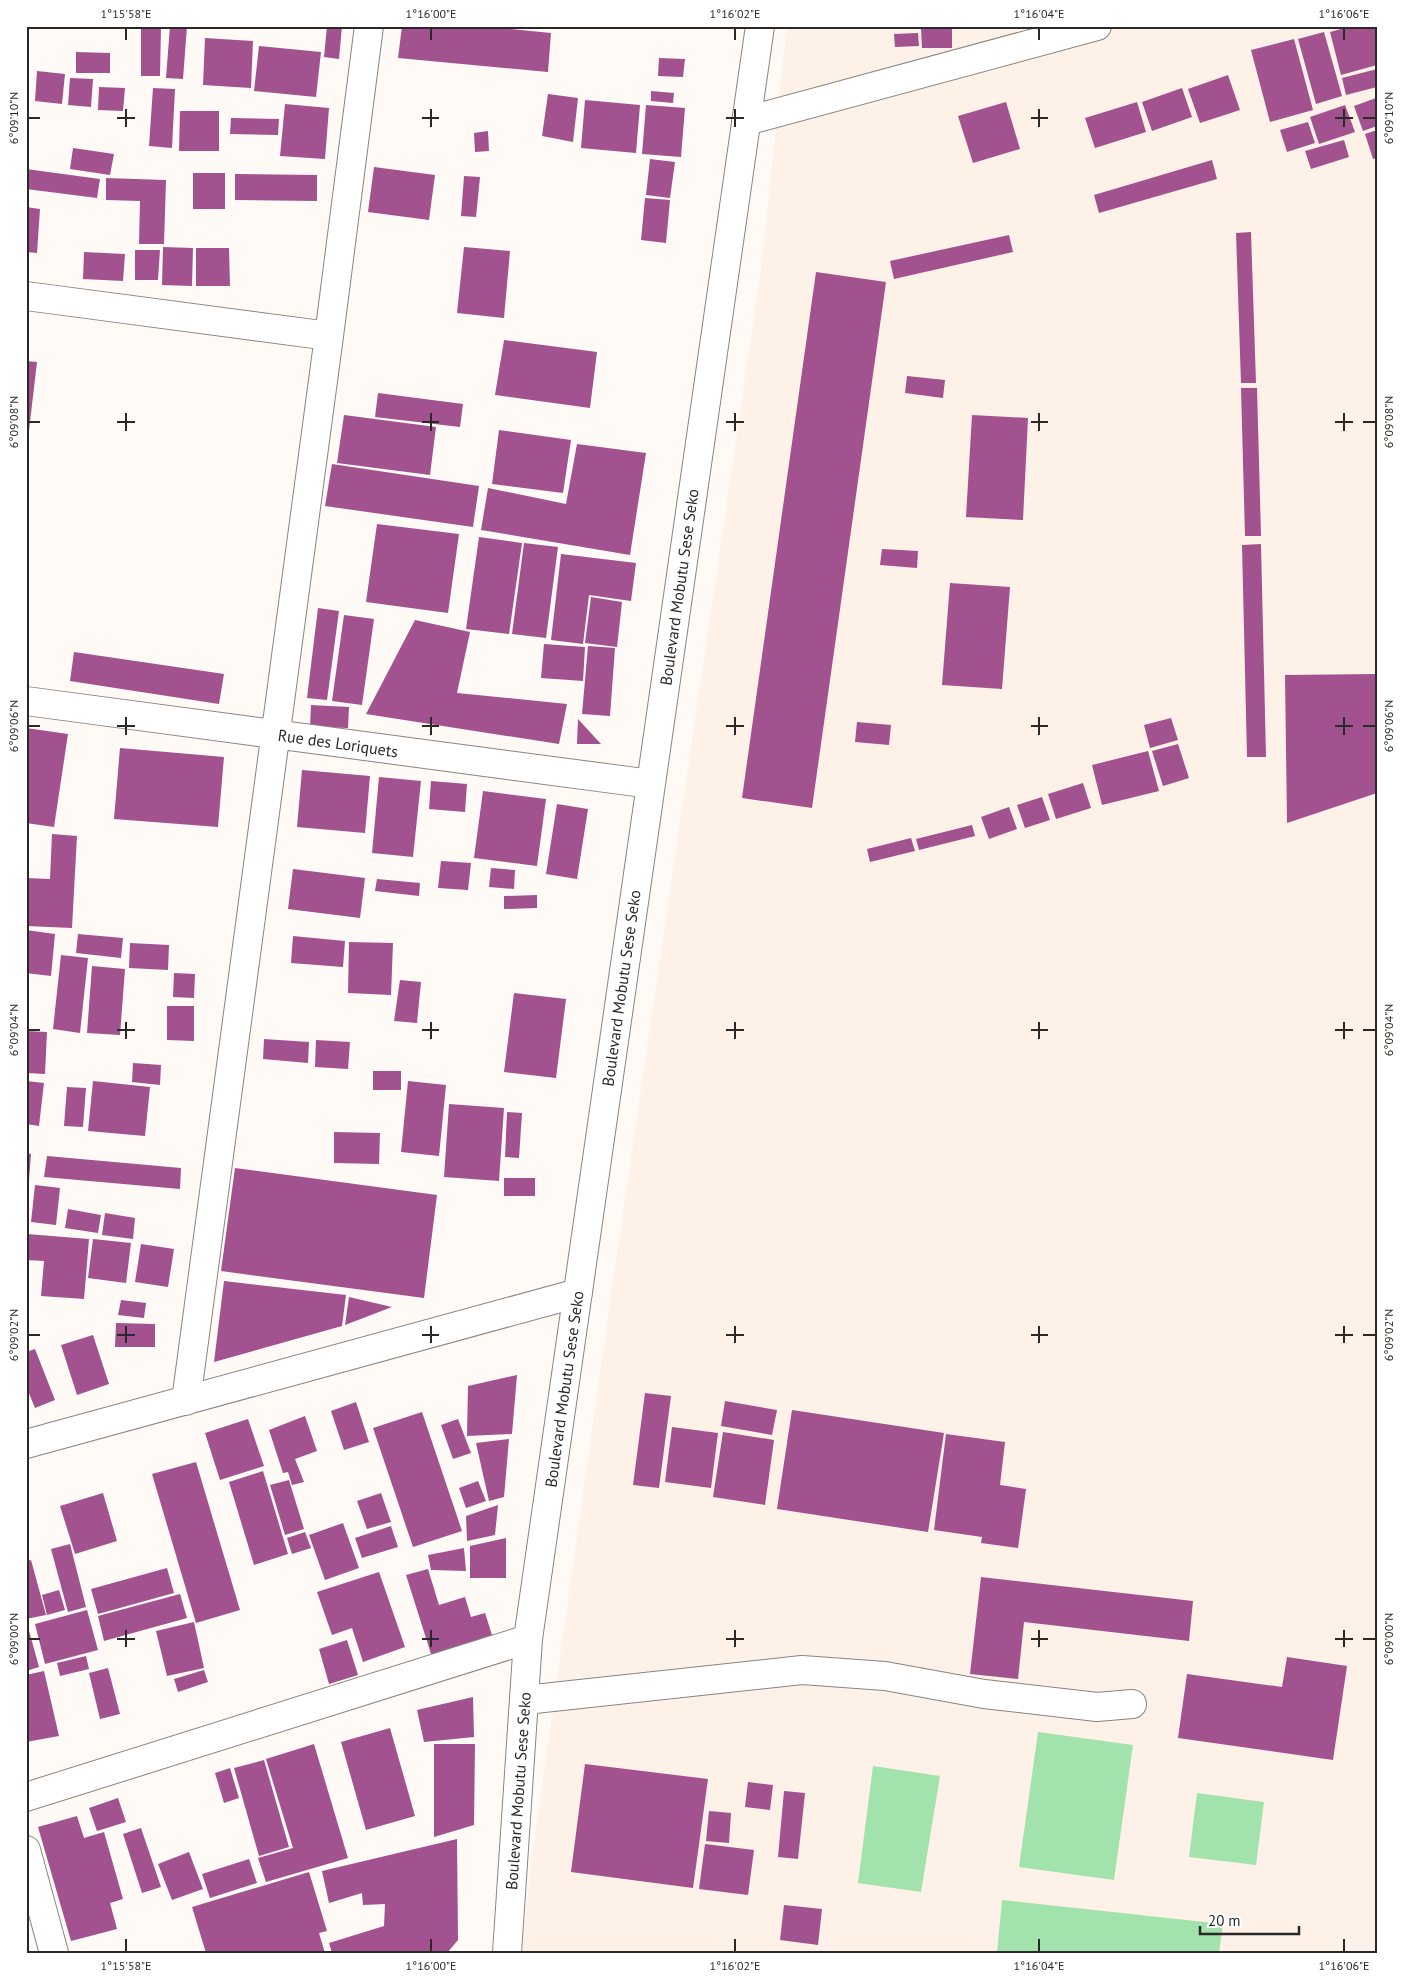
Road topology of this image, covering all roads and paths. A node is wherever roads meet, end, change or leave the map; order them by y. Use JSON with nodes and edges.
{"nodes":[{"id":1,"x":369,"y":26,"type":"edge"},
{"id":2,"x":760,"y":26,"type":"edge"},
{"id":3,"x":1097,"y":26,"type":"edge"},
{"id":4,"x":746,"y":120,"type":"junction"},
{"id":5,"x":26,"y":296,"type":"edge"},
{"id":6,"x":329,"y":336,"type":"junction"},
{"id":7,"x":26,"y":701,"type":"edge"},
{"id":8,"x":276,"y":734,"type":"junction"},
{"id":9,"x":650,"y":784,"type":"junction"},
{"id":10,"x":578,"y":1293,"type":"junction"},
{"id":11,"x":186,"y":1400,"type":"junction"},
{"id":12,"x":26,"y":1444,"type":"edge"},
{"id":13,"x":528,"y":1639,"type":"junction"},
{"id":14,"x":524,"y":1700,"type":"junction"},
{"id":15,"x":1132,"y":1704,"type":"dead end"},
{"id":16,"x":26,"y":1796,"type":"edge"},
{"id":17,"x":26,"y":1850,"type":"edge"},
{"id":18,"x":54,"y":1953,"type":"edge"},
{"id":19,"x":507,"y":1953,"type":"edge"}],
"edges":[{"from":1,"to":6,"type":"street"},
{"from":2,"to":4,"type":"street","name":"Boulevard Mobutu Sese Seko"},
{"from":3,"to":4,"type":"street"},
{"from":4,"to":9,"type":"street","name":"Boulevard Mobutu Sese Seko"},
{"from":5,"to":6,"type":"street"},
{"from":6,"to":8,"type":"street"},
{"from":7,"to":8,"type":"street","name":"Rue des Loriquets"},
{"from":8,"to":9,"type":"street","name":"Rue des Loriquets"},
{"from":8,"to":11,"type":"street"},
{"from":9,"to":10,"type":"street","name":"Boulevard Mobutu Sese Seko"},
{"from":10,"to":11,"type":"street"},
{"from":10,"to":13,"type":"street","name":"Boulevard Mobutu Sese Seko"},
{"from":11,"to":12,"type":"street"},
{"from":13,"to":14,"type":"street","name":"Boulevard Mobutu Sese Seko"},
{"from":13,"to":16,"type":"street"},
{"from":14,"to":15,"type":"street"},
{"from":14,"to":19,"type":"street","name":"Boulevard Mobutu Sese Seko"},
{"from":17,"to":18,"type":"street"}]}
